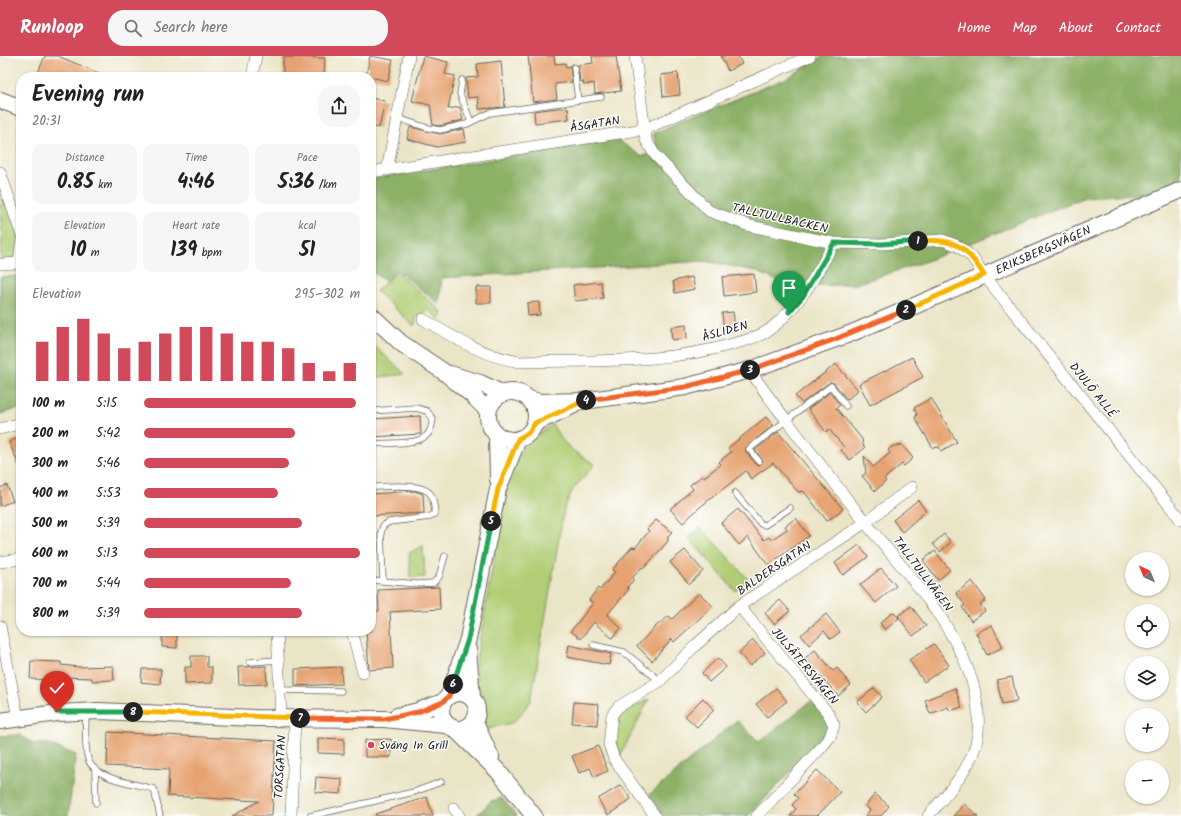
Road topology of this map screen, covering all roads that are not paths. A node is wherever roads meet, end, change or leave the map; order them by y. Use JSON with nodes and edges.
{"nodes":[{"id":1,"x":256,"y":56,"type":"edge"},
{"id":2,"x":409,"y":56,"type":"edge"},
{"id":3,"x":635,"y":56,"type":"edge"},
{"id":4,"x":810,"y":56,"type":"edge"},
{"id":5,"x":574,"y":67,"type":"dead end"},
{"id":6,"x":253,"y":72,"type":"edge"},
{"id":7,"x":462,"y":80,"type":"dead end"},
{"id":8,"x":600,"y":97,"type":"dead end"},
{"id":9,"x":1,"y":100,"type":"edge"},
{"id":10,"x":578,"y":100,"type":"junction"},
{"id":11,"x":16,"y":106,"type":"edge"},
{"id":12,"x":396,"y":118,"type":"junction"},
{"id":13,"x":471,"y":122,"type":"junction"},
{"id":14,"x":645,"y":129,"type":"junction"},
{"id":15,"x":387,"y":170,"type":"junction"},
{"id":16,"x":376,"y":171,"type":"edge"},
{"id":17,"x":0,"y":172,"type":"edge"},
{"id":18,"x":1181,"y":190,"type":"edge"},
{"id":19,"x":16,"y":218,"type":"edge"},
{"id":20,"x":834,"y":243,"type":"junction"},
{"id":21,"x":16,"y":263,"type":"edge"},
{"id":22,"x":0,"y":264,"type":"edge"},
{"id":23,"x":984,"y":275,"type":"junction"},
{"id":24,"x":423,"y":319,"type":"dead end"},
{"id":25,"x":376,"y":320,"type":"edge"},
{"id":26,"x":750,"y":370,"type":"junction"},
{"id":27,"x":444,"y":372,"type":"junction"},
{"id":28,"x":501,"y":393,"type":"junction"},
{"id":29,"x":529,"y":398,"type":"junction"},
{"id":30,"x":583,"y":401,"type":"junction"},
{"id":31,"x":846,"y":406,"type":"dead end"},
{"id":32,"x":376,"y":411,"type":"edge"},
{"id":33,"x":488,"y":411,"type":"junction"},
{"id":34,"x":787,"y":420,"type":"junction"},
{"id":35,"x":535,"y":423,"type":"junction"},
{"id":36,"x":16,"y":424,"type":"edge"},
{"id":37,"x":0,"y":429,"type":"edge"},
{"id":38,"x":497,"y":435,"type":"junction"},
{"id":39,"x":518,"y":439,"type":"junction"},
{"id":40,"x":376,"y":444,"type":"edge"},
{"id":41,"x":759,"y":461,"type":"dead end"},
{"id":42,"x":376,"y":487,"type":"edge"},
{"id":43,"x":912,"y":487,"type":"dead end"},
{"id":44,"x":498,"y":489,"type":"junction"},
{"id":45,"x":735,"y":493,"type":"dead end"},
{"id":46,"x":790,"y":508,"type":"dead end"},
{"id":47,"x":1181,"y":520,"type":"edge"},
{"id":48,"x":866,"y":522,"type":"junction"},
{"id":49,"x":445,"y":556,"type":"dead end"},
{"id":50,"x":16,"y":560,"type":"edge"},
{"id":51,"x":0,"y":562,"type":"edge"},
{"id":52,"x":376,"y":580,"type":"edge"},
{"id":53,"x":383,"y":580,"type":"junction"},
{"id":54,"x":739,"y":606,"type":"junction"},
{"id":55,"x":0,"y":626,"type":"edge"},
{"id":56,"x":277,"y":636,"type":"edge"},
{"id":57,"x":353,"y":636,"type":"edge"},
{"id":58,"x":468,"y":639,"type":"junction"},
{"id":59,"x":593,"y":645,"type":"dead end"},
{"id":60,"x":278,"y":660,"type":"junction"},
{"id":61,"x":250,"y":662,"type":"dead end"},
{"id":62,"x":363,"y":673,"type":"dead end"},
{"id":63,"x":660,"y":681,"type":"junction"},
{"id":64,"x":280,"y":690,"type":"junction"},
{"id":65,"x":341,"y":691,"type":"dead end"},
{"id":66,"x":472,"y":698,"type":"junction"},
{"id":67,"x":446,"y":699,"type":"junction"},
{"id":68,"x":86,"y":712,"type":"junction"},
{"id":69,"x":18,"y":718,"type":"junction"},
{"id":70,"x":288,"y":718,"type":"junction"},
{"id":71,"x":384,"y":719,"type":"junction"},
{"id":72,"x":0,"y":721,"type":"edge"},
{"id":73,"x":474,"y":721,"type":"junction"},
{"id":74,"x":451,"y":728,"type":"junction"},
{"id":75,"x":94,"y":770,"type":"junction"},
{"id":76,"x":498,"y":771,"type":"junction"},
{"id":77,"x":441,"y":782,"type":"dead end"},
{"id":78,"x":96,"y":803,"type":"dead end"},
{"id":79,"x":160,"y":816,"type":"edge"},
{"id":80,"x":291,"y":816,"type":"edge"},
{"id":81,"x":310,"y":816,"type":"edge"},
{"id":82,"x":534,"y":816,"type":"edge"},
{"id":83,"x":655,"y":816,"type":"edge"},
{"id":84,"x":757,"y":816,"type":"edge"},
{"id":85,"x":928,"y":816,"type":"edge"}],
"edges":[{"from":1,"to":6,"type":"street"},
{"from":2,"to":12,"type":"street"},
{"from":3,"to":14,"type":"street","name":"TALLTULLBACKEN"},
{"from":4,"to":14,"type":"street","name":"ÅSGATAN"},
{"from":5,"to":10,"type":"lane"},
{"from":7,"to":13,"type":"lane"},
{"from":8,"to":10,"type":"lane"},
{"from":9,"to":11,"type":"main road"},
{"from":10,"to":13,"type":"lane"},
{"from":12,"to":13,"type":"lane"},
{"from":12,"to":15,"type":"street"},
{"from":14,"to":15,"type":"street","name":"ÅSGATAN"},
{"from":14,"to":20,"type":"street","name":"TALLTULLBACKEN"},
{"from":15,"to":16,"type":"street","name":"ÅSGATAN"},
{"from":17,"to":19,"type":"street"},
{"from":18,"to":23,"type":"main road","name":"ERIKSBERGSVÄGEN"},
{"from":20,"to":23,"type":"street"},
{"from":20,"to":24,"type":"street","name":"ÅSLIDEN"},
{"from":21,"to":22,"type":"street"},
{"from":23,"to":26,"type":"main road","name":"ERIKSBERGSVÄGEN"},
{"from":23,"to":47,"type":"street","name":"DJULÖ ALLÉ"},
{"from":25,"to":27,"type":"main road"},
{"from":26,"to":30,"type":"main road","name":"ERIKSBERGSVÄGEN"},
{"from":26,"to":34,"type":"street","name":"TALLTULLVÄGEN"},
{"from":27,"to":28,"type":"main road"},
{"from":27,"to":33,"type":"main road"},
{"from":28,"to":29,"type":"main road"},
{"from":28,"to":33,"type":"main road"},
{"from":29,"to":30,"type":"main road","name":"ERIKSBERGSVÄGEN"},
{"from":29,"to":35,"type":"main road"},
{"from":30,"to":35,"type":"main road","name":"ERIKSBERGSVÄGEN"},
{"from":31,"to":34,"type":"lane"},
{"from":32,"to":40,"type":"lane"},
{"from":33,"to":38,"type":"main road"},
{"from":34,"to":41,"type":"lane"},
{"from":34,"to":48,"type":"street","name":"TALLTULLVÄGEN"},
{"from":35,"to":39,"type":"main road"},
{"from":36,"to":37,"type":"street"},
{"from":38,"to":39,"type":"main road"},
{"from":38,"to":44,"type":"main road"},
{"from":39,"to":44,"type":"main road"},
{"from":42,"to":53,"type":"lane"},
{"from":43,"to":48,"type":"street","name":"BALDERSGATAN"},
{"from":44,"to":58,"type":"main road"},
{"from":45,"to":46,"type":"lane"},
{"from":48,"to":54,"type":"street","name":"BALDERSGATAN"},
{"from":48,"to":85,"type":"street","name":"TALLTULLVÄGEN"},
{"from":49,"to":53,"type":"lane"},
{"from":50,"to":51,"type":"street"},
{"from":52,"to":53,"type":"lane"},
{"from":54,"to":63,"type":"street","name":"BALDERSGATAN"},
{"from":54,"to":84,"type":"street","name":"JULSÄTERSVÄGEN"},
{"from":55,"to":69,"type":"street"},
{"from":56,"to":60,"type":"street","name":"TORSGATAN"},
{"from":57,"to":62,"type":"street"},
{"from":58,"to":66,"type":"main road"},
{"from":58,"to":67,"type":"main road"},
{"from":59,"to":63,"type":"lane"},
{"from":60,"to":61,"type":"lane"},
{"from":60,"to":64,"type":"street","name":"TORSGATAN"},
{"from":63,"to":83,"type":"street"},
{"from":64,"to":65,"type":"lane"},
{"from":64,"to":70,"type":"street","name":"TORSGATAN"},
{"from":66,"to":67,"type":"main road"},
{"from":66,"to":73,"type":"main road"},
{"from":67,"to":71,"type":"main road"},
{"from":67,"to":74,"type":"main road"},
{"from":68,"to":69,"type":"main road"},
{"from":68,"to":70,"type":"main road"},
{"from":68,"to":75,"type":"lane"},
{"from":69,"to":72,"type":"main road"},
{"from":70,"to":71,"type":"main road"},
{"from":70,"to":80,"type":"street","name":"TORSGATAN"},
{"from":71,"to":74,"type":"main road"},
{"from":73,"to":74,"type":"main road"},
{"from":73,"to":76,"type":"main road"},
{"from":74,"to":76,"type":"main road"},
{"from":75,"to":78,"type":"lane"},
{"from":75,"to":79,"type":"lane"},
{"from":76,"to":82,"type":"main road"},
{"from":77,"to":81,"type":"lane"}]}
